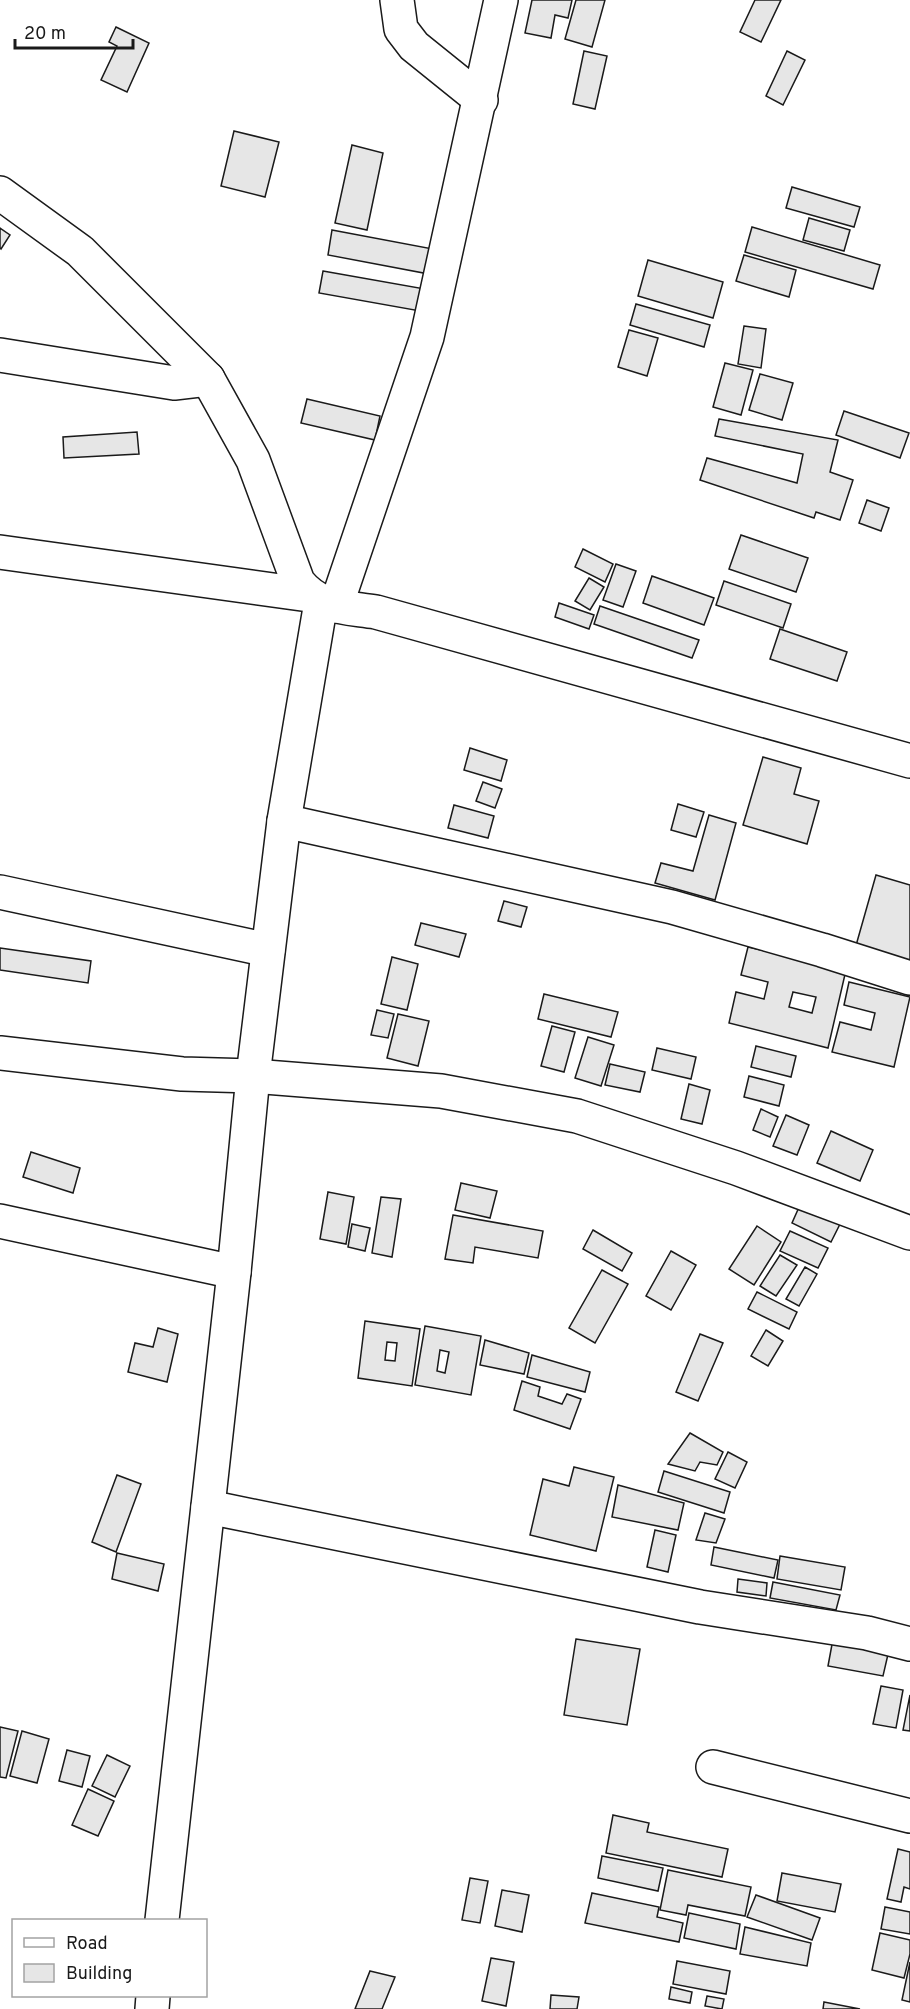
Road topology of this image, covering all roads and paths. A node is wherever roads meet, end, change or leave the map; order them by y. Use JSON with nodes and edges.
{"nodes":[{"id":1,"x":397,"y":0,"type":"edge"},
{"id":2,"x":501,"y":0,"type":"edge"},
{"id":3,"x":481,"y":100,"type":"junction"},
{"id":4,"x":0,"y":193,"type":"edge"},
{"id":5,"x":0,"y":355,"type":"edge"},
{"id":6,"x":208,"y":380,"type":"junction"},
{"id":7,"x":0,"y":552,"type":"edge"},
{"id":8,"x":322,"y":601,"type":"junction"},
{"id":9,"x":910,"y":761,"type":"edge"},
{"id":10,"x":284,"y":820,"type":"junction"},
{"id":11,"x":0,"y":892,"type":"edge"},
{"id":12,"x":268,"y":950,"type":"junction"},
{"id":13,"x":910,"y":978,"type":"edge"},
{"id":14,"x":0,"y":1053,"type":"edge"},
{"id":15,"x":253,"y":1076,"type":"junction"},
{"id":16,"x":0,"y":1221,"type":"edge"},
{"id":17,"x":910,"y":1233,"type":"edge"},
{"id":18,"x":234,"y":1272,"type":"junction"},
{"id":19,"x":208,"y":1507,"type":"junction"},
{"id":20,"x":910,"y":1644,"type":"edge"},
{"id":21,"x":713,"y":1767,"type":"dead end"},
{"id":22,"x":910,"y":1816,"type":"edge"},
{"id":23,"x":162,"y":1919,"type":"edge"}],
"edges":[{"from":1,"to":3,"type":"street"},
{"from":2,"to":3,"type":"street"},
{"from":3,"to":8,"type":"street"},
{"from":4,"to":6,"type":"street"},
{"from":5,"to":6,"type":"street"},
{"from":6,"to":8,"type":"street"},
{"from":7,"to":8,"type":"street"},
{"from":8,"to":9,"type":"street"},
{"from":8,"to":10,"type":"street"},
{"from":10,"to":12,"type":"street"},
{"from":10,"to":13,"type":"street"},
{"from":11,"to":12,"type":"street"},
{"from":12,"to":15,"type":"street"},
{"from":14,"to":15,"type":"street"},
{"from":15,"to":17,"type":"street"},
{"from":15,"to":18,"type":"street"},
{"from":16,"to":18,"type":"street"},
{"from":18,"to":19,"type":"street"},
{"from":19,"to":20,"type":"street"},
{"from":19,"to":23,"type":"street"},
{"from":21,"to":22,"type":"street"}]}
